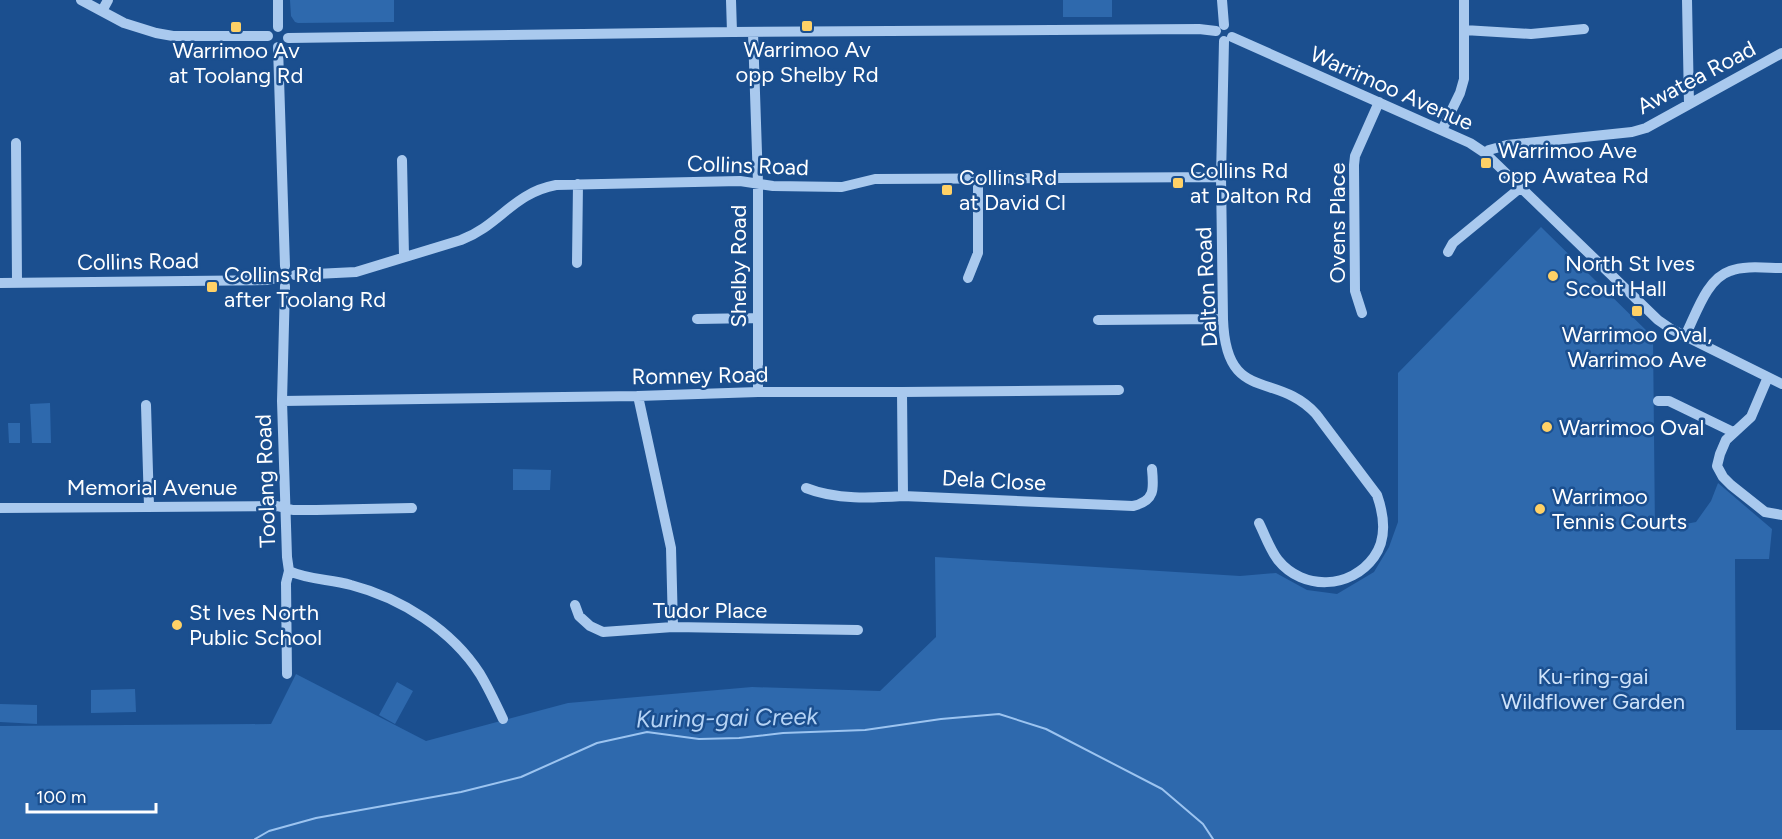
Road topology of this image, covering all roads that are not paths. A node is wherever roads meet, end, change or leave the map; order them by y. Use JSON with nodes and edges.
{"nodes":[{"id":1,"x":81,"y":0,"type":"edge"},
{"id":2,"x":108,"y":0,"type":"edge"},
{"id":3,"x":278,"y":0,"type":"edge"},
{"id":4,"x":731,"y":0,"type":"edge"},
{"id":5,"x":1222,"y":0,"type":"edge"},
{"id":6,"x":1464,"y":0,"type":"edge"},
{"id":7,"x":1687,"y":0,"type":"edge"},
{"id":8,"x":102,"y":11,"type":"junction"},
{"id":9,"x":278,"y":27,"type":"junction"},
{"id":10,"x":1220,"y":28,"type":"junction"},
{"id":11,"x":1584,"y":29,"type":"dead end"},
{"id":12,"x":1464,"y":30,"type":"junction"},
{"id":13,"x":732,"y":32,"type":"junction"},
{"id":14,"x":753,"y":33,"type":"junction"},
{"id":15,"x":268,"y":36,"type":"junction"},
{"id":16,"x":288,"y":38,"type":"junction"},
{"id":17,"x":1228,"y":39,"type":"junction"},
{"id":18,"x":278,"y":47,"type":"junction"},
{"id":19,"x":1782,"y":52,"type":"edge"},
{"id":20,"x":1379,"y":102,"type":"junction"},
{"id":21,"x":1689,"y":104,"type":"junction"},
{"id":22,"x":1442,"y":130,"type":"junction"},
{"id":23,"x":16,"y":142,"type":"dead end"},
{"id":24,"x":1485,"y":153,"type":"junction"},
{"id":25,"x":402,"y":160,"type":"dead end"},
{"id":26,"x":1221,"y":177,"type":"junction"},
{"id":27,"x":978,"y":178,"type":"junction"},
{"id":28,"x":758,"y":183,"type":"junction"},
{"id":29,"x":578,"y":184,"type":"junction"},
{"id":30,"x":1520,"y":188,"type":"junction"},
{"id":31,"x":1448,"y":252,"type":"dead end"},
{"id":32,"x":404,"y":256,"type":"junction"},
{"id":33,"x":577,"y":263,"type":"dead end"},
{"id":34,"x":285,"y":266,"type":"junction"},
{"id":35,"x":1782,"y":268,"type":"edge"},
{"id":36,"x":295,"y":274,"type":"junction"},
{"id":37,"x":276,"y":278,"type":"junction"},
{"id":38,"x":968,"y":278,"type":"dead end"},
{"id":39,"x":16,"y":282,"type":"junction"},
{"id":40,"x":0,"y":283,"type":"edge"},
{"id":41,"x":285,"y":286,"type":"junction"},
{"id":42,"x":1362,"y":313,"type":"dead end"},
{"id":43,"x":757,"y":318,"type":"junction"},
{"id":44,"x":697,"y":319,"type":"dead end"},
{"id":45,"x":1222,"y":319,"type":"junction"},
{"id":46,"x":1098,"y":320,"type":"dead end"},
{"id":47,"x":1685,"y":336,"type":"junction"},
{"id":48,"x":1768,"y":377,"type":"junction"},
{"id":49,"x":1782,"y":384,"type":"edge"},
{"id":50,"x":1119,"y":390,"type":"dead end"},
{"id":51,"x":758,"y":392,"type":"junction"},
{"id":52,"x":902,"y":392,"type":"junction"},
{"id":53,"x":638,"y":396,"type":"junction"},
{"id":54,"x":282,"y":401,"type":"junction"},
{"id":55,"x":1658,"y":401,"type":"dead end"},
{"id":56,"x":146,"y":405,"type":"dead end"},
{"id":57,"x":1733,"y":432,"type":"junction"},
{"id":58,"x":1152,"y":469,"type":"dead end"},
{"id":59,"x":806,"y":488,"type":"dead end"},
{"id":60,"x":903,"y":496,"type":"junction"},
{"id":61,"x":149,"y":506,"type":"junction"},
{"id":62,"x":0,"y":508,"type":"edge"},
{"id":63,"x":285,"y":508,"type":"junction"},
{"id":64,"x":412,"y":508,"type":"dead end"},
{"id":65,"x":1782,"y":514,"type":"edge"},
{"id":66,"x":1259,"y":523,"type":"dead end"},
{"id":67,"x":289,"y":571,"type":"junction"},
{"id":68,"x":574,"y":605,"type":"dead end"},
{"id":69,"x":673,"y":627,"type":"junction"},
{"id":70,"x":858,"y":630,"type":"dead end"},
{"id":71,"x":287,"y":674,"type":"dead end"},
{"id":72,"x":503,"y":719,"type":"dead end"}],
"edges":[{"from":1,"to":8,"type":"street"},
{"from":2,"to":8,"type":"street"},
{"from":3,"to":9,"type":"street"},
{"from":4,"to":13,"type":"street"},
{"from":5,"to":10,"type":"street"},
{"from":6,"to":12,"type":"street"},
{"from":7,"to":21,"type":"street"},
{"from":8,"to":15,"type":"street"},
{"from":9,"to":15,"type":"street"},
{"from":9,"to":16,"type":"street"},
{"from":10,"to":14,"type":"street"},
{"from":10,"to":17,"type":"street"},
{"from":11,"to":12,"type":"street"},
{"from":12,"to":22,"type":"street"},
{"from":13,"to":14,"type":"street"},
{"from":13,"to":16,"type":"street"},
{"from":14,"to":28,"type":"street","name":"Shelby Road"},
{"from":15,"to":18,"type":"street"},
{"from":16,"to":18,"type":"street"},
{"from":17,"to":20,"type":"street","name":"Warrimoo Avenue"},
{"from":17,"to":26,"type":"street","name":"Dalton Road"},
{"from":18,"to":34,"type":"street"},
{"from":19,"to":21,"type":"street","name":"Awatea Road"},
{"from":20,"to":22,"type":"street","name":"Warrimoo Avenue"},
{"from":20,"to":42,"type":"street","name":"Ovens Place"},
{"from":21,"to":24,"type":"street","name":"Awatea Road"},
{"from":22,"to":24,"type":"street","name":"Warrimoo Avenue"},
{"from":23,"to":39,"type":"street"},
{"from":24,"to":30,"type":"street","name":"Warrimoo Avenue"},
{"from":25,"to":32,"type":"street"},
{"from":26,"to":27,"type":"street","name":"Collins Road"},
{"from":26,"to":45,"type":"street","name":"Dalton Road"},
{"from":27,"to":28,"type":"street","name":"Collins Road"},
{"from":27,"to":38,"type":"street"},
{"from":28,"to":29,"type":"street","name":"Collins Road"},
{"from":28,"to":43,"type":"street","name":"Shelby Road"},
{"from":29,"to":32,"type":"street","name":"Collins Road"},
{"from":29,"to":33,"type":"street"},
{"from":30,"to":31,"type":"street"},
{"from":30,"to":47,"type":"street","name":"Warrimoo Avenue"},
{"from":32,"to":36,"type":"street","name":"Collins Road"},
{"from":34,"to":36,"type":"street"},
{"from":34,"to":37,"type":"street"},
{"from":35,"to":47,"type":"street"},
{"from":36,"to":41,"type":"street"},
{"from":37,"to":39,"type":"street","name":"Collins Road"},
{"from":37,"to":41,"type":"street"},
{"from":39,"to":40,"type":"street","name":"Collins Road"},
{"from":41,"to":54,"type":"street","name":"Toolang Road"},
{"from":43,"to":44,"type":"street"},
{"from":43,"to":51,"type":"street","name":"Shelby Road"},
{"from":45,"to":46,"type":"street"},
{"from":45,"to":66,"type":"street","name":"Dalton Road"},
{"from":47,"to":48,"type":"street","name":"Warrimoo Avenue"},
{"from":48,"to":49,"type":"street","name":"Warrimoo Avenue"},
{"from":48,"to":57,"type":"street"},
{"from":50,"to":52,"type":"street","name":"Romney Road"},
{"from":51,"to":52,"type":"street","name":"Romney Road"},
{"from":51,"to":53,"type":"street","name":"Romney Road"},
{"from":52,"to":60,"type":"street"},
{"from":53,"to":54,"type":"street","name":"Romney Road"},
{"from":53,"to":69,"type":"street"},
{"from":54,"to":63,"type":"street","name":"Toolang Road"},
{"from":55,"to":57,"type":"street"},
{"from":56,"to":61,"type":"street"},
{"from":57,"to":65,"type":"street"},
{"from":58,"to":60,"type":"street","name":"Dela Close"},
{"from":59,"to":60,"type":"street","name":"Dela Close"},
{"from":61,"to":62,"type":"street","name":"Memorial Avenue"},
{"from":61,"to":63,"type":"street","name":"Memorial Avenue"},
{"from":63,"to":64,"type":"street","name":"Memorial Avenue"},
{"from":63,"to":67,"type":"street","name":"Toolang Road"},
{"from":67,"to":71,"type":"street","name":"Toolang Road"},
{"from":67,"to":72,"type":"street"},
{"from":68,"to":69,"type":"street","name":"Tudor Place"},
{"from":69,"to":70,"type":"street","name":"Tudor Place"}]}
